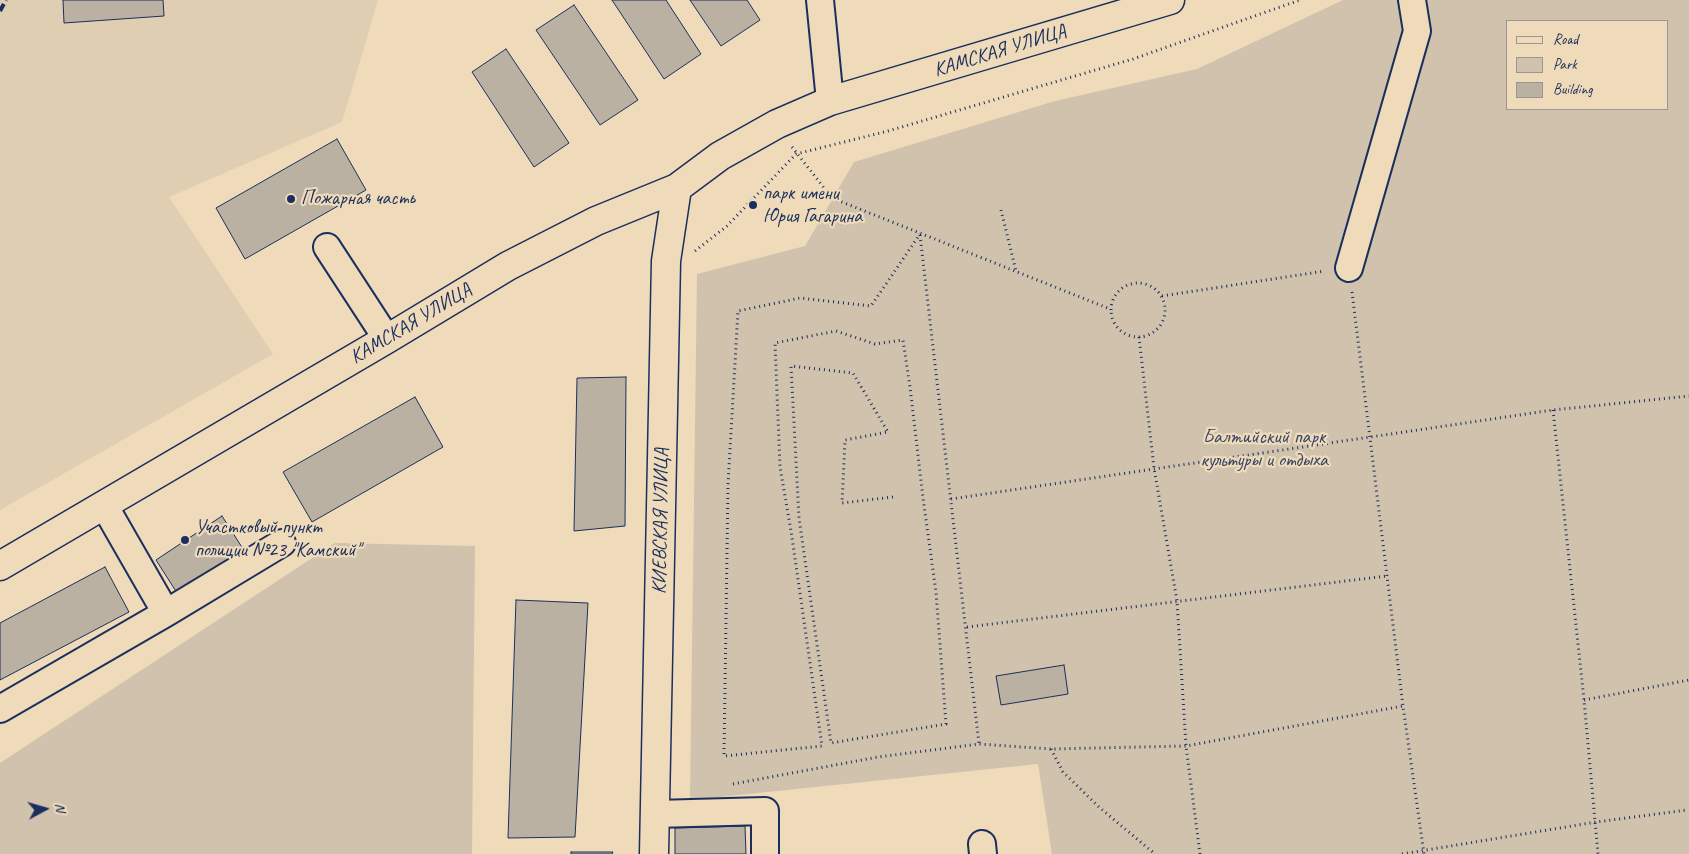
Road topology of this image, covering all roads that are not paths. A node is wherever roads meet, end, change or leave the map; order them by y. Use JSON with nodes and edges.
{"nodes":[{"id":1,"x":820,"y":0,"type":"edge"},
{"id":2,"x":1170,"y":0,"type":"edge"},
{"id":3,"x":1412,"y":0,"type":"edge"},
{"id":4,"x":830,"y":101,"type":"junction"},
{"id":5,"x":677,"y":188,"type":"junction"},
{"id":6,"x":327,"y":248,"type":"dead end"},
{"id":7,"x":1349,"y":268,"type":"road end"},
{"id":8,"x":387,"y":339,"type":"junction"},
{"id":9,"x":104,"y":504,"type":"junction"},
{"id":10,"x":282,"y":543,"type":"dead end"},
{"id":11,"x":0,"y":566,"type":"edge"},
{"id":12,"x":166,"y":613,"type":"junction"},
{"id":13,"x":0,"y":709,"type":"edge"},
{"id":14,"x":655,"y":814,"type":"junction"},
{"id":15,"x":654,"y":854,"type":"edge"},
{"id":16,"x":765,"y":854,"type":"edge"}],
"edges":[{"from":1,"to":4,"type":"street"},
{"from":2,"to":4,"type":"main road","name":"КАМСКАЯ УЛИЦА"},
{"from":3,"to":7,"type":"street"},
{"from":4,"to":5,"type":"main road","name":"КАМСКАЯ УЛИЦА"},
{"from":5,"to":8,"type":"main road","name":"КАМСКАЯ УЛИЦА"},
{"from":5,"to":14,"type":"main road","name":"КИЕВСКАЯ УЛИЦА"},
{"from":6,"to":8,"type":"street"},
{"from":8,"to":9,"type":"main road","name":"КАМСКАЯ УЛИЦА"},
{"from":9,"to":11,"type":"main road","name":"КАМСКАЯ УЛИЦА"},
{"from":9,"to":12,"type":"street"},
{"from":10,"to":12,"type":"street"},
{"from":12,"to":13,"type":"street"},
{"from":14,"to":15,"type":"main road","name":"КИЕВСКАЯ УЛИЦА"},
{"from":14,"to":16,"type":"street"}]}
